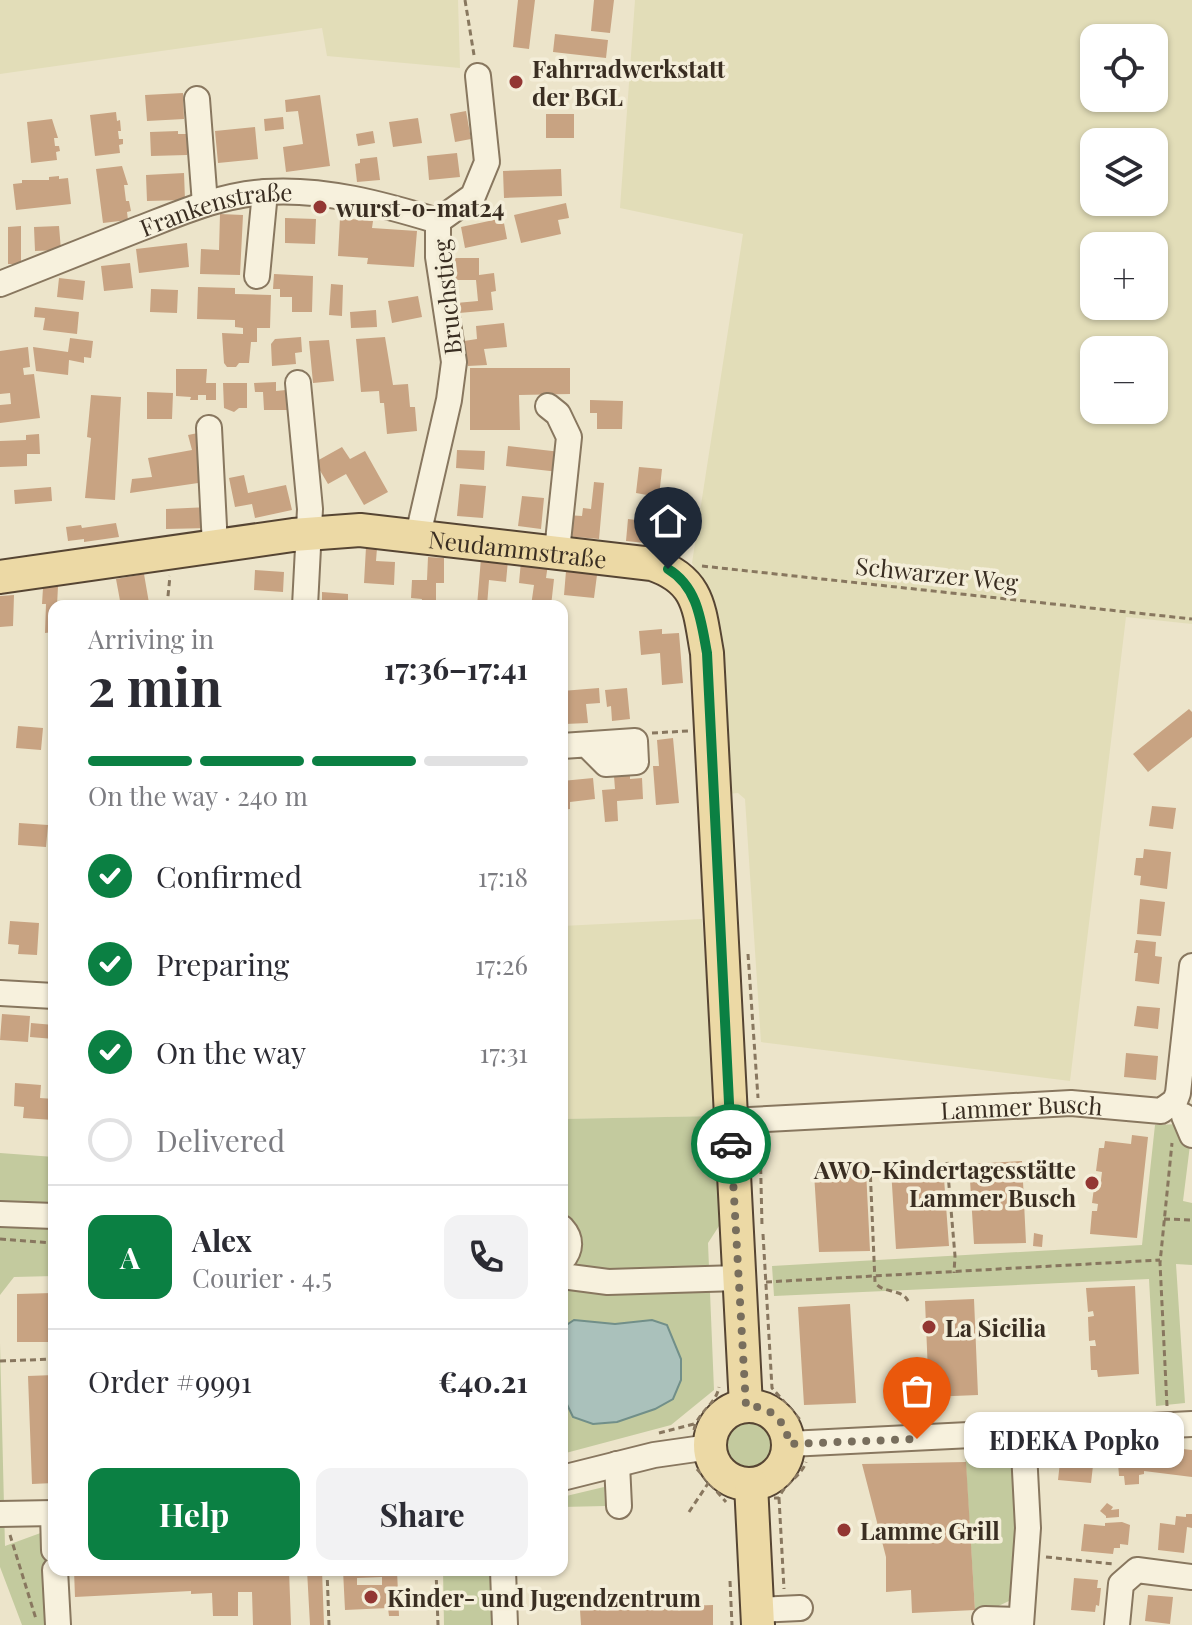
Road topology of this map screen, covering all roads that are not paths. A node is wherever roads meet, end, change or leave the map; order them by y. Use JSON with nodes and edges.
{"nodes":[{"id":1,"x":478,"y":76,"type":"road end"},
{"id":2,"x":197,"y":99,"type":"dead end"},
{"id":3,"x":265,"y":192,"type":"junction"},
{"id":4,"x":205,"y":204,"type":"junction"},
{"id":5,"x":438,"y":221,"type":"junction"},
{"id":6,"x":257,"y":276,"type":"dead end"},
{"id":7,"x":0,"y":284,"type":"edge"},
{"id":8,"x":298,"y":383,"type":"dead end"},
{"id":9,"x":548,"y":406,"type":"dead end"},
{"id":10,"x":209,"y":428,"type":"dead end"},
{"id":11,"x":309,"y":533,"type":"junction"},
{"id":12,"x":418,"y":535,"type":"junction"},
{"id":13,"x":215,"y":546,"type":"junction"},
{"id":14,"x":557,"y":551,"type":"junction"},
{"id":15,"x":0,"y":577,"type":"edge"},
{"id":16,"x":305,"y":600,"type":"edge"},
{"id":17,"x":635,"y":741,"type":"road end"},
{"id":18,"x":568,"y":746,"type":"edge"},
{"id":19,"x":1192,"y":966,"type":"edge"},
{"id":20,"x":0,"y":993,"type":"edge"},
{"id":21,"x":48,"y":996,"type":"edge"},
{"id":22,"x":745,"y":1120,"type":"junction"},
{"id":23,"x":0,"y":1214,"type":"edge"},
{"id":24,"x":48,"y":1216,"type":"edge"},
{"id":25,"x":568,"y":1277,"type":"edge"},
{"id":26,"x":752,"y":1280,"type":"junction"},
{"id":27,"x":759,"y":1397,"type":"junction"},
{"id":28,"x":1192,"y":1424,"type":"edge"},
{"id":29,"x":795,"y":1433,"type":"junction"},
{"id":30,"x":1023,"y":1433,"type":"junction"},
{"id":31,"x":702,"y":1448,"type":"junction"},
{"id":32,"x":617,"y":1464,"type":"junction"},
{"id":33,"x":568,"y":1476,"type":"edge"},
{"id":34,"x":752,"y":1494,"type":"junction"},
{"id":35,"x":619,"y":1506,"type":"dead end"},
{"id":36,"x":48,"y":1513,"type":"edge"},
{"id":37,"x":0,"y":1514,"type":"edge"},
{"id":38,"x":55,"y":1576,"type":"edge"},
{"id":39,"x":503,"y":1576,"type":"edge"},
{"id":40,"x":1192,"y":1577,"type":"edge"},
{"id":41,"x":775,"y":1613,"type":"edge"},
{"id":42,"x":985,"y":1619,"type":"dead end"},
{"id":43,"x":1021,"y":1622,"type":"edge"},
{"id":44,"x":58,"y":1625,"type":"edge"},
{"id":45,"x":505,"y":1625,"type":"edge"},
{"id":46,"x":1117,"y":1625,"type":"edge"}],
"edges":[{"from":1,"to":5,"type":"street","name":"Bruchstieg"},
{"from":2,"to":4,"type":"street"},
{"from":3,"to":4,"type":"street","name":"Frankenstraße"},
{"from":3,"to":5,"type":"street","name":"Frankenstraße"},
{"from":3,"to":6,"type":"street"},
{"from":4,"to":7,"type":"street","name":"Frankenstraße"},
{"from":5,"to":12,"type":"street","name":"Bruchstieg"},
{"from":8,"to":11,"type":"street"},
{"from":9,"to":14,"type":"street"},
{"from":10,"to":13,"type":"street"},
{"from":11,"to":12,"type":"main road","name":"Neudammstraße"},
{"from":11,"to":13,"type":"main road","name":"Neudammstraße"},
{"from":11,"to":16,"type":"street"},
{"from":12,"to":14,"type":"main road","name":"Neudammstraße"},
{"from":13,"to":15,"type":"main road","name":"Neudammstraße"},
{"from":14,"to":22,"type":"main road","name":"Neudammstraße"},
{"from":17,"to":18,"type":"street"},
{"from":19,"to":22,"type":"street","name":"Lammer Busch"},
{"from":20,"to":21,"type":"street"},
{"from":22,"to":26,"type":"main road"},
{"from":23,"to":24,"type":"street"},
{"from":25,"to":26,"type":"street"},
{"from":26,"to":27,"type":"main road"},
{"from":27,"to":29,"type":"main road"},
{"from":27,"to":31,"type":"main road"},
{"from":28,"to":30,"type":"street"},
{"from":29,"to":30,"type":"street"},
{"from":29,"to":34,"type":"main road"},
{"from":30,"to":43,"type":"street"},
{"from":31,"to":32,"type":"street"},
{"from":31,"to":34,"type":"main road"},
{"from":32,"to":33,"type":"street"},
{"from":32,"to":35,"type":"street"},
{"from":34,"to":41,"type":"main road"},
{"from":36,"to":37,"type":"street"},
{"from":38,"to":44,"type":"street"},
{"from":39,"to":45,"type":"street"},
{"from":40,"to":46,"type":"street"},
{"from":42,"to":43,"type":"street"}]}
